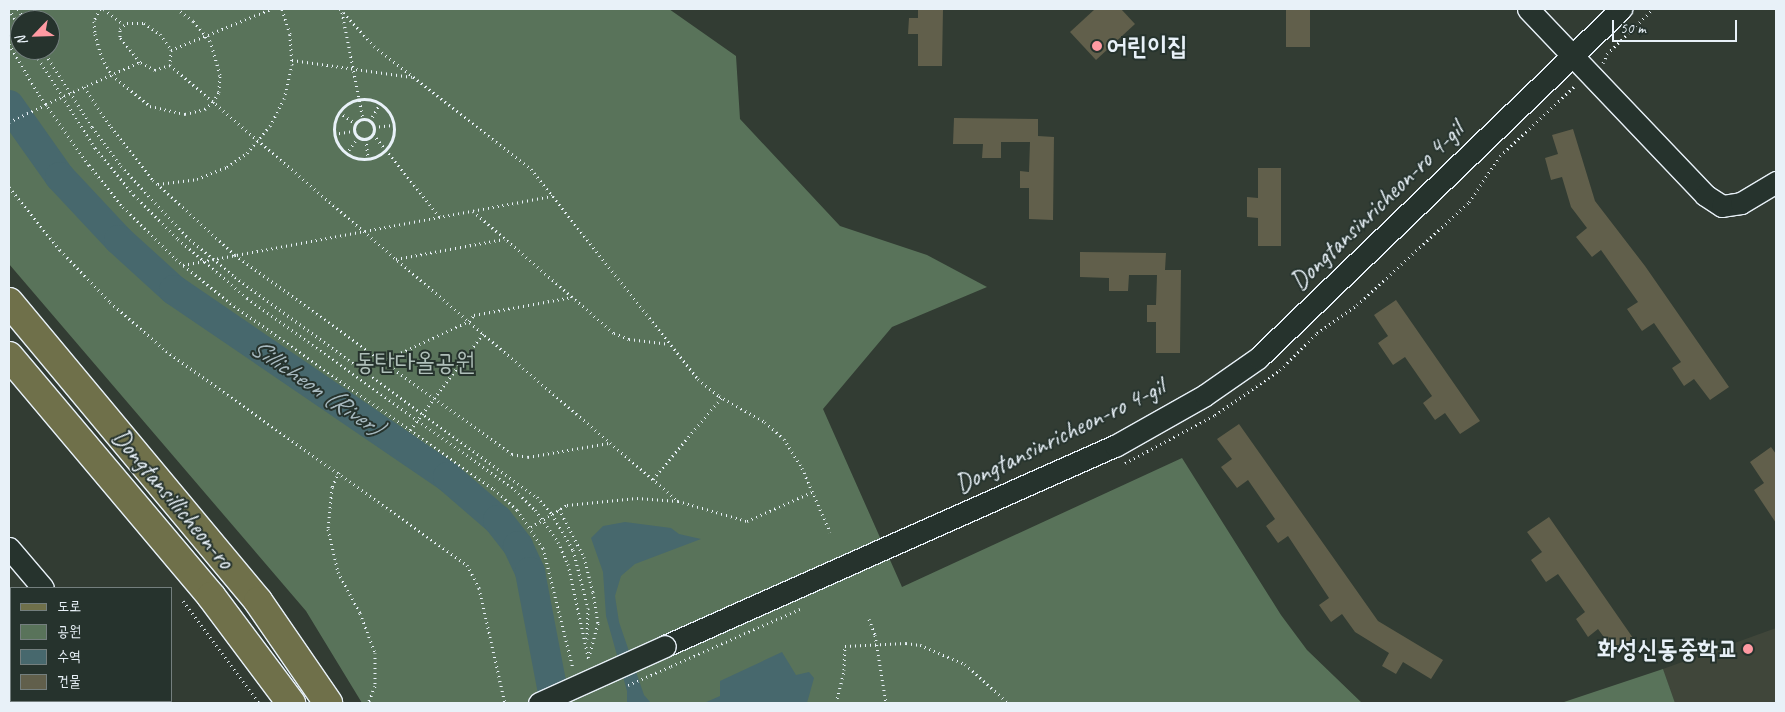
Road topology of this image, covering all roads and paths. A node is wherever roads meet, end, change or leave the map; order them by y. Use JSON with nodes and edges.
{"nodes":[{"id":1,"x":100,"y":9,"type":"edge"},
{"id":2,"x":104,"y":9,"type":"edge"},
{"id":3,"x":177,"y":9,"type":"edge"},
{"id":4,"x":271,"y":9,"type":"edge"},
{"id":5,"x":282,"y":9,"type":"edge"},
{"id":6,"x":341,"y":9,"type":"edge"},
{"id":7,"x":1528,"y":9,"type":"edge"},
{"id":8,"x":1621,"y":9,"type":"edge"},
{"id":9,"x":1653,"y":9,"type":"edge"},
{"id":10,"x":123,"y":25,"type":"junction"},
{"id":11,"x":206,"y":36,"type":"junction"},
{"id":12,"x":9,"y":44,"type":"edge"},
{"id":13,"x":171,"y":50,"type":"junction"},
{"id":14,"x":1572,"y":55,"type":"junction"},
{"id":15,"x":39,"y":60,"type":"edge"},
{"id":16,"x":49,"y":60,"type":"edge"},
{"id":17,"x":292,"y":60,"type":"junction"},
{"id":18,"x":140,"y":62,"type":"junction"},
{"id":19,"x":170,"y":65,"type":"junction"},
{"id":20,"x":353,"y":68,"type":"junction"},
{"id":21,"x":1604,"y":69,"type":"dead end"},
{"id":22,"x":112,"y":75,"type":"junction"},
{"id":23,"x":414,"y":77,"type":"junction"},
{"id":24,"x":84,"y":87,"type":"junction"},
{"id":25,"x":70,"y":93,"type":"junction"},
{"id":26,"x":61,"y":98,"type":"junction"},
{"id":27,"x":359,"y":99,"type":"junction"},
{"id":28,"x":213,"y":102,"type":"junction"},
{"id":29,"x":47,"y":104,"type":"junction"},
{"id":30,"x":380,"y":104,"type":"junction"},
{"id":31,"x":339,"y":112,"type":"junction"},
{"id":32,"x":363,"y":120,"type":"junction"},
{"id":33,"x":370,"y":121,"type":"junction"},
{"id":34,"x":9,"y":122,"type":"edge"},
{"id":35,"x":356,"y":124,"type":"junction"},
{"id":36,"x":394,"y":125,"type":"junction"},
{"id":37,"x":374,"y":127,"type":"junction"},
{"id":38,"x":354,"y":131,"type":"junction"},
{"id":39,"x":334,"y":134,"type":"junction"},
{"id":40,"x":373,"y":134,"type":"junction"},
{"id":41,"x":358,"y":137,"type":"junction"},
{"id":42,"x":366,"y":139,"type":"junction"},
{"id":43,"x":258,"y":141,"type":"junction"},
{"id":44,"x":386,"y":150,"type":"junction"},
{"id":45,"x":346,"y":154,"type":"junction"},
{"id":46,"x":368,"y":159,"type":"junction"},
{"id":47,"x":1776,"y":182,"type":"edge"},
{"id":48,"x":157,"y":184,"type":"junction"},
{"id":49,"x":9,"y":187,"type":"edge"},
{"id":50,"x":553,"y":196,"type":"junction"},
{"id":51,"x":473,"y":211,"type":"junction"},
{"id":52,"x":440,"y":217,"type":"junction"},
{"id":53,"x":364,"y":231,"type":"junction"},
{"id":54,"x":505,"y":239,"type":"junction"},
{"id":55,"x":235,"y":255,"type":"junction"},
{"id":56,"x":212,"y":259,"type":"junction"},
{"id":57,"x":396,"y":259,"type":"junction"},
{"id":58,"x":202,"y":261,"type":"junction"},
{"id":59,"x":183,"y":265,"type":"junction"},
{"id":60,"x":572,"y":297,"type":"junction"},
{"id":61,"x":9,"y":302,"type":"edge"},
{"id":62,"x":469,"y":321,"type":"junction"},
{"id":63,"x":483,"y":334,"type":"junction"},
{"id":64,"x":668,"y":344,"type":"junction"},
{"id":65,"x":9,"y":356,"type":"edge"},
{"id":66,"x":383,"y":362,"type":"junction"},
{"id":67,"x":722,"y":397,"type":"junction"},
{"id":68,"x":434,"y":399,"type":"junction"},
{"id":69,"x":424,"y":412,"type":"junction"},
{"id":70,"x":418,"y":420,"type":"junction"},
{"id":71,"x":410,"y":430,"type":"junction"},
{"id":72,"x":610,"y":442,"type":"junction"},
{"id":73,"x":339,"y":472,"type":"junction"},
{"id":74,"x":653,"y":479,"type":"junction"},
{"id":75,"x":812,"y":492,"type":"junction"},
{"id":76,"x":678,"y":501,"type":"junction"},
{"id":77,"x":560,"y":509,"type":"junction"},
{"id":78,"x":552,"y":514,"type":"junction"},
{"id":79,"x":543,"y":520,"type":"junction"},
{"id":80,"x":531,"y":527,"type":"junction"},
{"id":81,"x":830,"y":532,"type":"dead end"},
{"id":82,"x":9,"y":548,"type":"edge"},
{"id":83,"x":42,"y":587,"type":"edge"},
{"id":84,"x":183,"y":601,"type":"dead end"},
{"id":85,"x":869,"y":618,"type":"dead end"},
{"id":86,"x":876,"y":644,"type":"junction"},
{"id":87,"x":589,"y":658,"type":"dead end"},
{"id":88,"x":575,"y":675,"type":"dead end"},
{"id":89,"x":259,"y":703,"type":"edge"},
{"id":90,"x":291,"y":703,"type":"edge"},
{"id":91,"x":328,"y":703,"type":"edge"},
{"id":92,"x":368,"y":703,"type":"edge"},
{"id":93,"x":506,"y":703,"type":"edge"},
{"id":94,"x":539,"y":703,"type":"edge"},
{"id":95,"x":836,"y":703,"type":"edge"},
{"id":96,"x":886,"y":703,"type":"edge"},
{"id":97,"x":1008,"y":703,"type":"edge"}],
"edges":[{"from":1,"to":22,"type":"path"},
{"from":2,"to":10,"type":"path"},
{"from":3,"to":11,"type":"path"},
{"from":4,"to":11,"type":"path"},
{"from":5,"to":17,"type":"path"},
{"from":6,"to":20,"type":"path"},
{"from":6,"to":23,"type":"path"},
{"from":7,"to":14,"type":"street"},
{"from":8,"to":14,"type":"street","name":"Dongtansinricheon-ro 4-gil"},
{"from":9,"to":21,"type":"path"},
{"from":10,"to":13,"type":"path"},
{"from":10,"to":18,"type":"path"},
{"from":11,"to":13,"type":"path"},
{"from":11,"to":28,"type":"path"},
{"from":12,"to":29,"type":"path"},
{"from":13,"to":19,"type":"path"},
{"from":14,"to":47,"type":"street"},
{"from":14,"to":94,"type":"street","name":"Dongtansinricheon-ro 4-gil","bridge":true},
{"from":15,"to":26,"type":"path"},
{"from":16,"to":25,"type":"path"},
{"from":17,"to":20,"type":"path"},
{"from":17,"to":43,"type":"path"},
{"from":18,"to":19,"type":"path"},
{"from":18,"to":22,"type":"path"},
{"from":19,"to":28,"type":"path"},
{"from":20,"to":23,"type":"path"},
{"from":20,"to":27,"type":"path"},
{"from":22,"to":24,"type":"path"},
{"from":22,"to":28,"type":"path"},
{"from":23,"to":50,"type":"path"},
{"from":24,"to":25,"type":"path"},
{"from":24,"to":48,"type":"path"},
{"from":25,"to":26,"type":"path"},
{"from":25,"to":56,"type":"path"},
{"from":26,"to":29,"type":"path"},
{"from":26,"to":58,"type":"path"},
{"from":27,"to":30,"type":"path"},
{"from":27,"to":31,"type":"path"},
{"from":27,"to":32,"type":"path"},
{"from":28,"to":43,"type":"path"},
{"from":29,"to":34,"type":"path","bridge":true},
{"from":29,"to":59,"type":"path"},
{"from":30,"to":33,"type":"path"},
{"from":30,"to":36,"type":"path"},
{"from":31,"to":35,"type":"path"},
{"from":31,"to":39,"type":"path"},
{"from":32,"to":33,"type":"path"},
{"from":32,"to":35,"type":"path"},
{"from":33,"to":37,"type":"path"},
{"from":35,"to":38,"type":"path"},
{"from":36,"to":37,"type":"path"},
{"from":36,"to":44,"type":"path"},
{"from":37,"to":40,"type":"path"},
{"from":38,"to":39,"type":"path"},
{"from":38,"to":41,"type":"path"},
{"from":39,"to":45,"type":"path"},
{"from":40,"to":42,"type":"path"},
{"from":40,"to":44,"type":"path"},
{"from":41,"to":42,"type":"path"},
{"from":41,"to":45,"type":"path"},
{"from":42,"to":46,"type":"path"},
{"from":43,"to":48,"type":"path"},
{"from":43,"to":53,"type":"path"},
{"from":44,"to":46,"type":"path"},
{"from":44,"to":52,"type":"path"},
{"from":45,"to":46,"type":"path"},
{"from":48,"to":55,"type":"path"},
{"from":49,"to":73,"type":"path"},
{"from":50,"to":51,"type":"path"},
{"from":50,"to":64,"type":"path"},
{"from":51,"to":52,"type":"path"},
{"from":51,"to":54,"type":"path"},
{"from":52,"to":53,"type":"path"},
{"from":53,"to":55,"type":"path"},
{"from":53,"to":57,"type":"path"},
{"from":54,"to":57,"type":"path"},
{"from":54,"to":60,"type":"path"},
{"from":55,"to":56,"type":"path"},
{"from":55,"to":66,"type":"path"},
{"from":56,"to":58,"type":"path"},
{"from":56,"to":69,"type":"path"},
{"from":57,"to":62,"type":"path"},
{"from":58,"to":59,"type":"path"},
{"from":58,"to":70,"type":"path"},
{"from":59,"to":71,"type":"path"},
{"from":60,"to":62,"type":"path"},
{"from":60,"to":64,"type":"path"},
{"from":61,"to":91,"type":"main road","name":"Dongtansillicheon-ro"},
{"from":62,"to":63,"type":"path"},
{"from":62,"to":66,"type":"path"},
{"from":63,"to":68,"type":"path"},
{"from":63,"to":72,"type":"path"},
{"from":64,"to":67,"type":"path"},
{"from":65,"to":90,"type":"main road","name":"Dongtansillicheon-ro"},
{"from":66,"to":68,"type":"path"},
{"from":67,"to":74,"type":"path"},
{"from":67,"to":75,"type":"path"},
{"from":68,"to":69,"type":"path"},
{"from":68,"to":72,"type":"path"},
{"from":69,"to":70,"type":"path"},
{"from":69,"to":78,"type":"path"},
{"from":70,"to":71,"type":"path"},
{"from":70,"to":79,"type":"path"},
{"from":71,"to":80,"type":"path"},
{"from":72,"to":74,"type":"path"},
{"from":73,"to":92,"type":"path"},
{"from":73,"to":93,"type":"path"},
{"from":74,"to":76,"type":"path"},
{"from":75,"to":76,"type":"path"},
{"from":75,"to":81,"type":"path"},
{"from":76,"to":77,"type":"path"},
{"from":77,"to":78,"type":"path"},
{"from":77,"to":87,"type":"path"},
{"from":78,"to":79,"type":"path"},
{"from":78,"to":79,"type":"path"},
{"from":79,"to":80,"type":"path"},
{"from":80,"to":88,"type":"path"},
{"from":82,"to":83,"type":"street"},
{"from":84,"to":89,"type":"path"},
{"from":85,"to":86,"type":"path"},
{"from":86,"to":95,"type":"path"},
{"from":86,"to":96,"type":"path"},
{"from":86,"to":97,"type":"path"}]}
